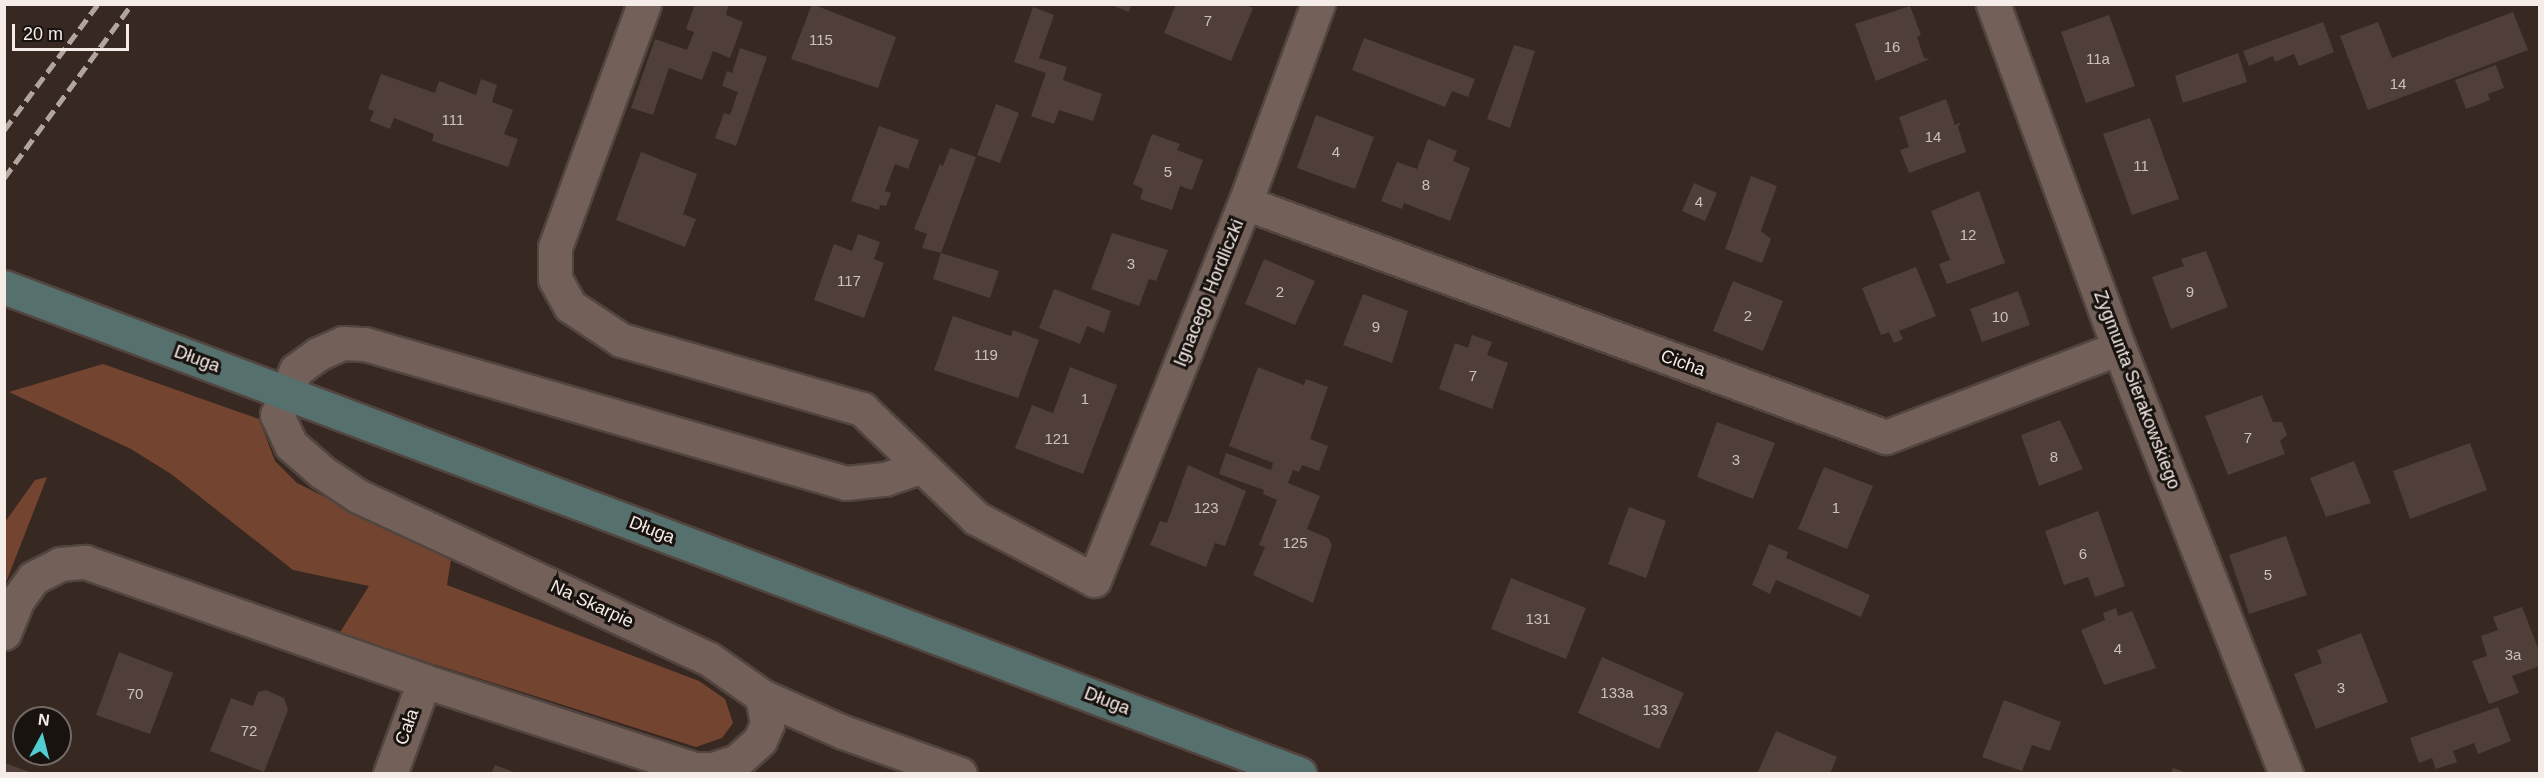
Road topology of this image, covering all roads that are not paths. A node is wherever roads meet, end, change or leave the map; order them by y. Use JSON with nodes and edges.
{"nodes":[{"id":1,"x":644,"y":4,"type":"edge"},
{"id":2,"x":1318,"y":4,"type":"edge"},
{"id":3,"x":1993,"y":4,"type":"edge"},
{"id":4,"x":1245,"y":203,"type":"junction"},
{"id":5,"x":4,"y":287,"type":"edge"},
{"id":6,"x":2119,"y":348,"type":"junction"},
{"id":7,"x":286,"y":392,"type":"junction"},
{"id":8,"x":920,"y":467,"type":"junction"},
{"id":9,"x":4,"y":633,"type":"edge"},
{"id":10,"x":424,"y":681,"type":"junction"},
{"id":11,"x":762,"y":696,"type":"junction"},
{"id":12,"x":390,"y":774,"type":"edge"},
{"id":13,"x":960,"y":774,"type":"edge"},
{"id":14,"x":1300,"y":774,"type":"edge"},
{"id":15,"x":2286,"y":774,"type":"edge"}],
"edges":[{"from":1,"to":8,"type":"street"},
{"from":2,"to":4,"type":"street","name":"Ignacego Hordliczki"},
{"from":3,"to":6,"type":"street","name":"Zygmunta Sierakowskiego"},
{"from":4,"to":6,"type":"street","name":"Cicha"},
{"from":4,"to":8,"type":"street","name":"Ignacego Hordliczki"},
{"from":5,"to":7,"type":"main road","name":"Długa"},
{"from":6,"to":15,"type":"street","name":"Zygmunta Sierakowskiego"},
{"from":7,"to":8,"type":"street","name":"Na Skarpie"},
{"from":7,"to":11,"type":"street","name":"Na Skarpie"},
{"from":7,"to":14,"type":"main road","name":"Długa"},
{"from":9,"to":10,"type":"street"},
{"from":10,"to":11,"type":"street"},
{"from":10,"to":12,"type":"street","name":"Cała"},
{"from":11,"to":13,"type":"street"}]}
